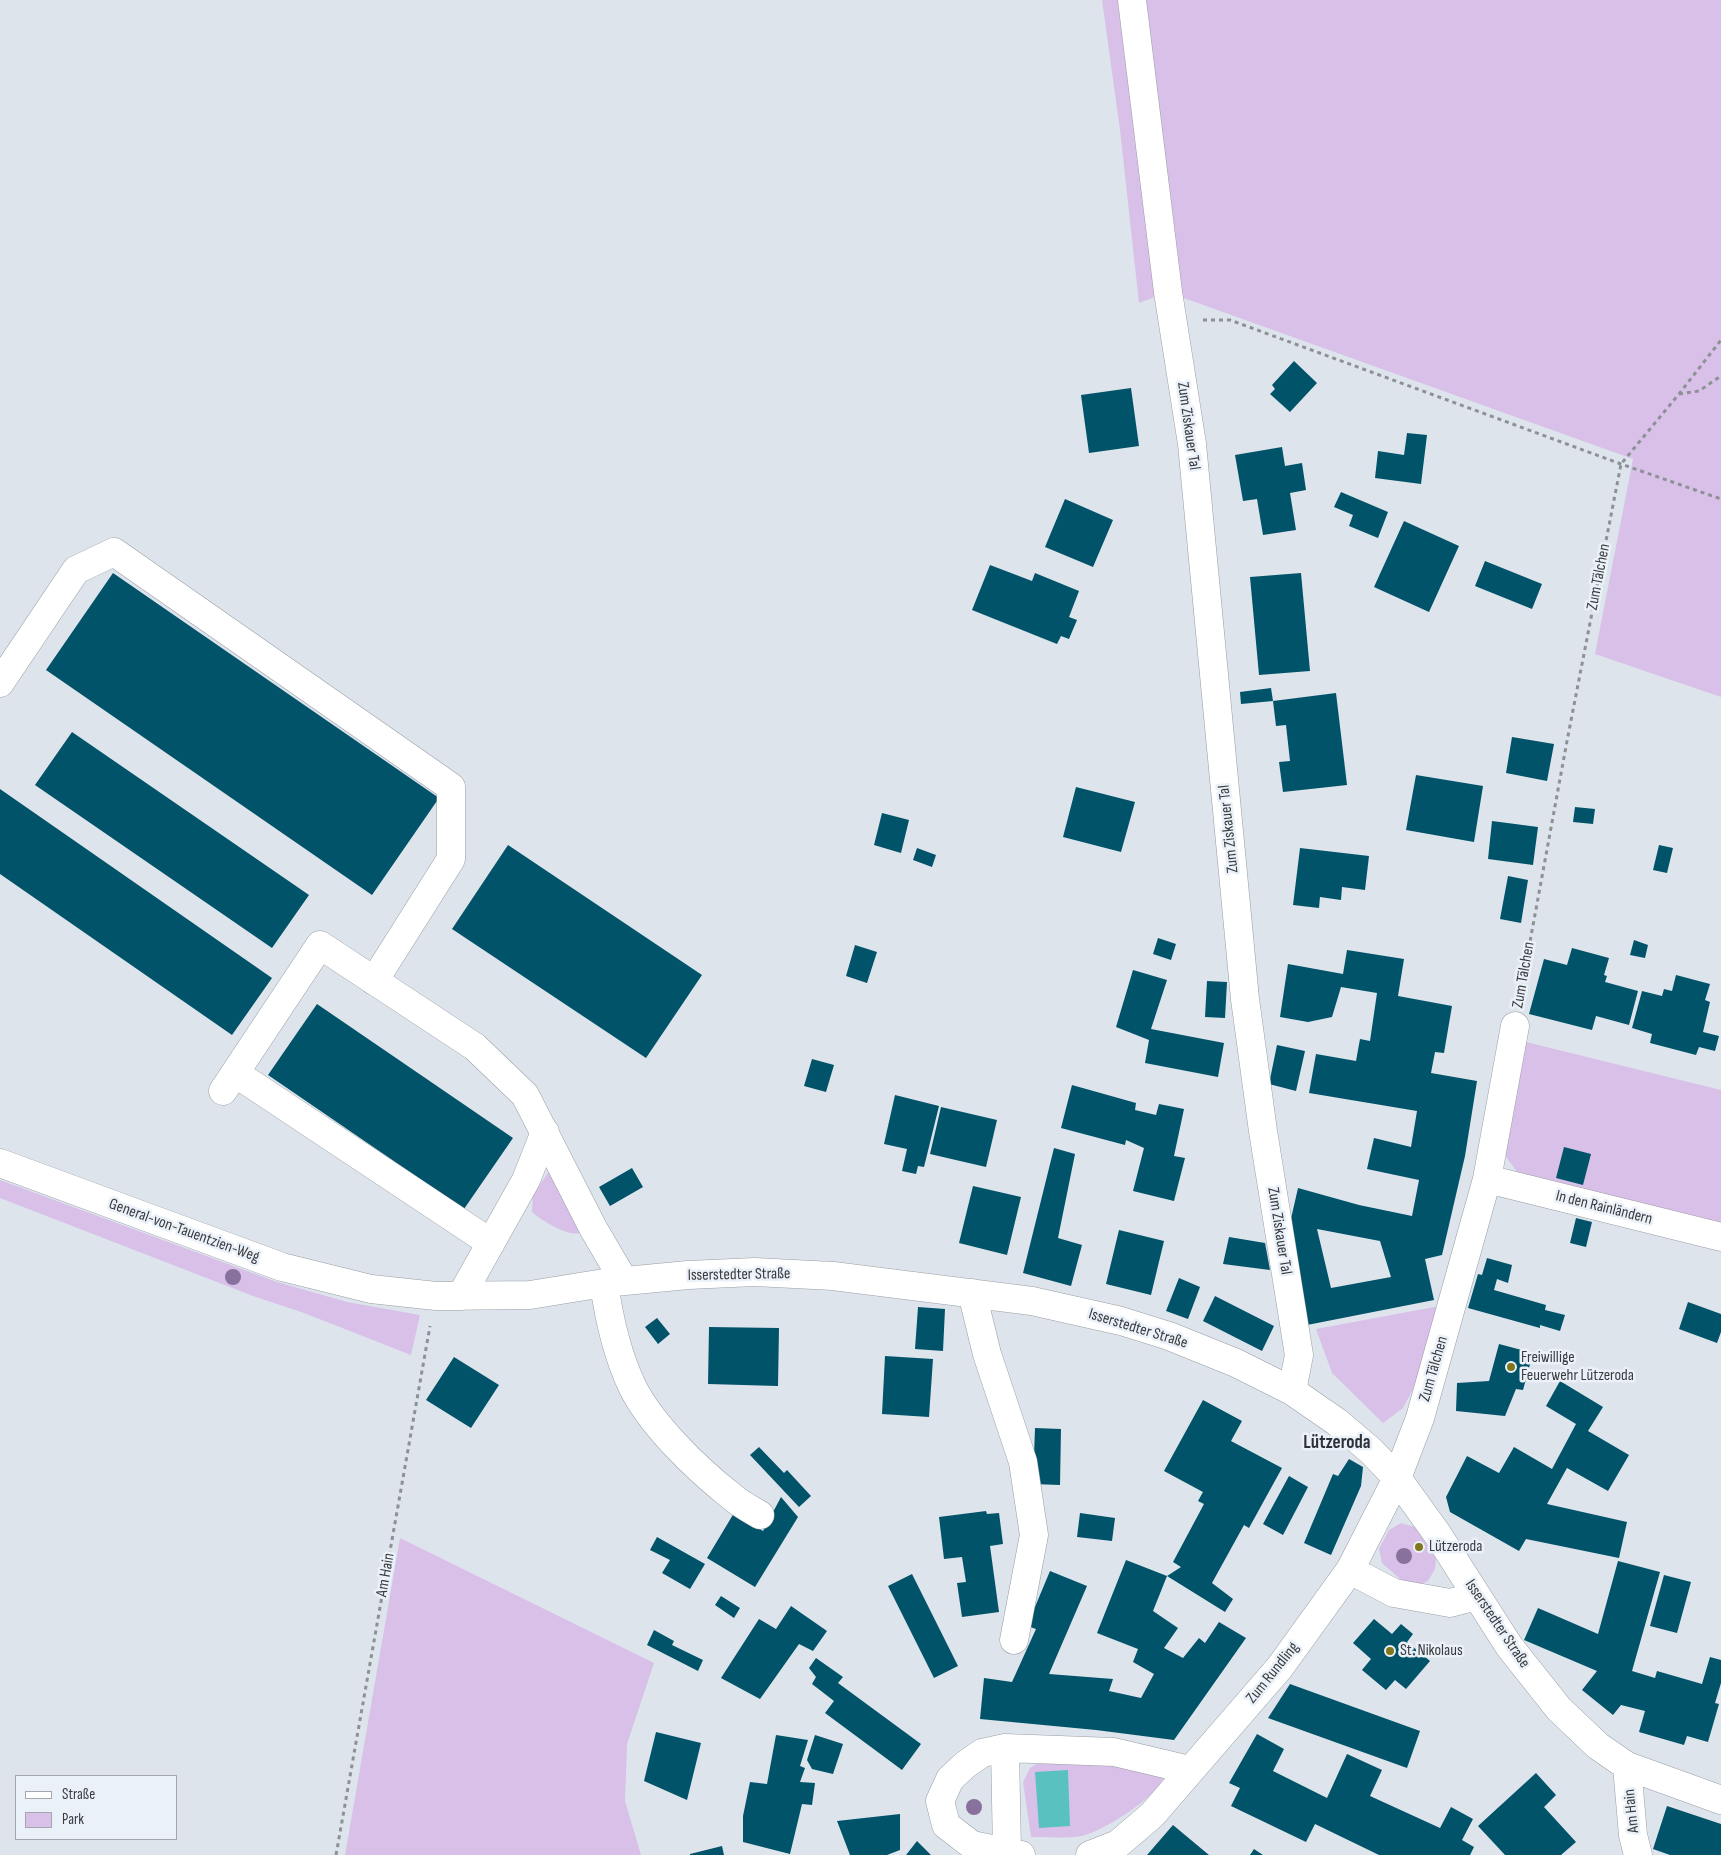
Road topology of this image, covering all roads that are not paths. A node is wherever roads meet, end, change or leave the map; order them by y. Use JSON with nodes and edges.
{"nodes":[{"id":1,"x":1132,"y":0,"type":"edge"},
{"id":2,"x":0,"y":683,"type":"edge"},
{"id":3,"x":374,"y":981,"type":"junction"},
{"id":4,"x":1515,"y":1026,"type":"road end"},
{"id":5,"x":545,"y":1132,"type":"junction"},
{"id":6,"x":0,"y":1163,"type":"edge"},
{"id":7,"x":1487,"y":1179,"type":"junction"},
{"id":8,"x":1721,"y":1237,"type":"edge"},
{"id":9,"x":491,"y":1243,"type":"junction"},
{"id":10,"x":614,"y":1282,"type":"junction"},
{"id":11,"x":371,"y":1289,"type":"joint"},
{"id":12,"x":972,"y":1293,"type":"junction"},
{"id":13,"x":449,"y":1296,"type":"junction"},
{"id":14,"x":1292,"y":1391,"type":"junction"},
{"id":15,"x":1397,"y":1478,"type":"junction"},
{"id":16,"x":760,"y":1515,"type":"dead end"},
{"id":17,"x":1350,"y":1570,"type":"junction"},
{"id":18,"x":1477,"y":1596,"type":"junction"},
{"id":19,"x":1014,"y":1640,"type":"dead end"},
{"id":20,"x":1005,"y":1748,"type":"junction"},
{"id":21,"x":1627,"y":1766,"type":"junction"},
{"id":22,"x":1190,"y":1770,"type":"junction"},
{"id":23,"x":1721,"y":1800,"type":"edge"},
{"id":24,"x":1014,"y":1854,"type":"edge"},
{"id":25,"x":1090,"y":1855,"type":"edge"},
{"id":26,"x":1638,"y":1855,"type":"edge"}],
"edges":[{"from":1,"to":14,"type":"street","name":"Zum Ziskauer Tal"},
{"from":2,"to":3,"type":"street"},
{"from":3,"to":5,"type":"street"},
{"from":3,"to":9,"type":"street"},
{"from":4,"to":7,"type":"street","name":"Zum Tälchen"},
{"from":5,"to":9,"type":"street"},
{"from":5,"to":10,"type":"street"},
{"from":6,"to":11,"type":"street","name":"General-von-Tauentzien-Weg"},
{"from":7,"to":8,"type":"street","name":"In den Rainländern"},
{"from":7,"to":15,"type":"street","name":"Zum Tälchen"},
{"from":9,"to":13,"type":"street"},
{"from":10,"to":12,"type":"street","name":"Isserstedter Straße"},
{"from":10,"to":13,"type":"street","name":"Isserstedter Straße"},
{"from":10,"to":16,"type":"street"},
{"from":11,"to":13,"type":"street","name":"Isserstedter Straße"},
{"from":12,"to":14,"type":"street","name":"Isserstedter Straße"},
{"from":12,"to":19,"type":"street"},
{"from":14,"to":15,"type":"street","name":"Isserstedter Straße"},
{"from":15,"to":17,"type":"street","name":"Zum Rundling"},
{"from":15,"to":18,"type":"street","name":"Isserstedter Straße"},
{"from":17,"to":18,"type":"street"},
{"from":17,"to":22,"type":"street","name":"Zum Rundling"},
{"from":18,"to":21,"type":"street","name":"Isserstedter Straße"},
{"from":20,"to":22,"type":"street"},
{"from":20,"to":24,"type":"street"},
{"from":20,"to":24,"type":"street"},
{"from":21,"to":23,"type":"street","name":"Isserstedter Straße"},
{"from":21,"to":26,"type":"street","name":"Am Hain"},
{"from":22,"to":25,"type":"street","name":"Zum Rundling"}]}
